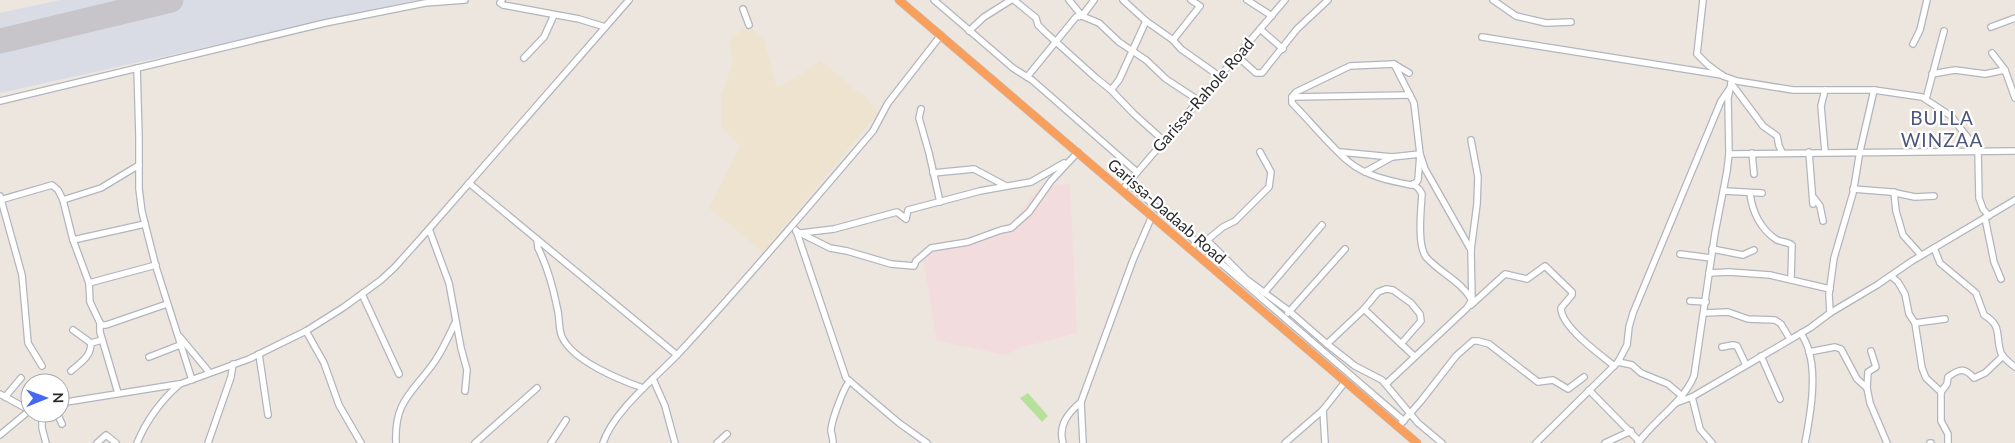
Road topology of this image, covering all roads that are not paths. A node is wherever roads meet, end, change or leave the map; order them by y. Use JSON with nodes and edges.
{"nodes":[{"id":1,"x":465,"y":0,"type":"edge"},
{"id":2,"x":502,"y":0,"type":"edge"},
{"id":3,"x":629,"y":0,"type":"edge"},
{"id":4,"x":899,"y":0,"type":"edge"},
{"id":5,"x":934,"y":0,"type":"edge"},
{"id":6,"x":1013,"y":0,"type":"edge"},
{"id":7,"x":1069,"y":0,"type":"edge"},
{"id":8,"x":1094,"y":0,"type":"edge"},
{"id":9,"x":1123,"y":0,"type":"edge"},
{"id":10,"x":1191,"y":0,"type":"edge"},
{"id":11,"x":1247,"y":0,"type":"edge"},
{"id":12,"x":1285,"y":0,"type":"edge"},
{"id":13,"x":1328,"y":0,"type":"edge"},
{"id":14,"x":1493,"y":0,"type":"edge"},
{"id":15,"x":1504,"y":0,"type":"edge"},
{"id":16,"x":1703,"y":0,"type":"edge"},
{"id":17,"x":1927,"y":0,"type":"edge"},
{"id":18,"x":1506,"y":7,"type":"junction"},
{"id":19,"x":744,"y":9,"type":"dead end"},
{"id":20,"x":554,"y":15,"type":"junction"},
{"id":21,"x":1082,"y":16,"type":"junction"},
{"id":22,"x":1272,"y":16,"type":"junction"},
{"id":23,"x":2015,"y":18,"type":"edge"},
{"id":24,"x":1146,"y":21,"type":"junction"},
{"id":25,"x":1572,"y":22,"type":"dead end"},
{"id":26,"x":749,"y":25,"type":"dead end"},
{"id":27,"x":605,"y":27,"type":"junction"},
{"id":28,"x":1991,"y":27,"type":"dead end"},
{"id":29,"x":1260,"y":29,"type":"junction"},
{"id":30,"x":1944,"y":30,"type":"dead end"},
{"id":31,"x":969,"y":31,"type":"junction"},
{"id":32,"x":941,"y":35,"type":"junction"},
{"id":33,"x":1482,"y":37,"type":"dead end"},
{"id":34,"x":1173,"y":40,"type":"junction"},
{"id":35,"x":1057,"y":42,"type":"junction"},
{"id":36,"x":1913,"y":44,"type":"dead end"},
{"id":37,"x":1283,"y":49,"type":"junction"},
{"id":38,"x":1133,"y":50,"type":"junction"},
{"id":39,"x":1992,"y":53,"type":"dead end"},
{"id":40,"x":1237,"y":56,"type":"junction"},
{"id":41,"x":524,"y":58,"type":"dead end"},
{"id":42,"x":1394,"y":64,"type":"junction"},
{"id":43,"x":137,"y":68,"type":"junction"},
{"id":44,"x":2005,"y":70,"type":"junction"},
{"id":45,"x":1409,"y":73,"type":"dead end"},
{"id":46,"x":1932,"y":74,"type":"junction"},
{"id":47,"x":1219,"y":76,"type":"junction"},
{"id":48,"x":1027,"y":77,"type":"junction"},
{"id":49,"x":1728,"y":82,"type":"junction"},
{"id":50,"x":1111,"y":90,"type":"junction"},
{"id":51,"x":1825,"y":90,"type":"junction"},
{"id":52,"x":1874,"y":90,"type":"junction"},
{"id":53,"x":1410,"y":96,"type":"junction"},
{"id":54,"x":1292,"y":97,"type":"junction"},
{"id":55,"x":2015,"y":98,"type":"edge"},
{"id":56,"x":1926,"y":99,"type":"junction"},
{"id":57,"x":1198,"y":100,"type":"junction"},
{"id":58,"x":0,"y":101,"type":"edge"},
{"id":59,"x":920,"y":109,"type":"dead end"},
{"id":60,"x":1471,"y":140,"type":"dead end"},
{"id":61,"x":1164,"y":141,"type":"junction"},
{"id":62,"x":1860,"y":151,"type":"junction"},
{"id":63,"x":1978,"y":151,"type":"junction"},
{"id":64,"x":2015,"y":151,"type":"edge"},
{"id":65,"x":1078,"y":152,"type":"junction"},
{"id":66,"x":1260,"y":152,"type":"dead end"},
{"id":67,"x":1340,"y":152,"type":"junction"},
{"id":68,"x":1782,"y":152,"type":"junction"},
{"id":69,"x":1809,"y":152,"type":"junction"},
{"id":70,"x":1825,"y":152,"type":"junction"},
{"id":71,"x":1752,"y":153,"type":"junction"},
{"id":72,"x":1420,"y":154,"type":"junction"},
{"id":73,"x":1729,"y":154,"type":"junction"},
{"id":74,"x":1392,"y":157,"type":"junction"},
{"id":75,"x":1069,"y":160,"type":"junction"},
{"id":76,"x":139,"y":165,"type":"junction"},
{"id":77,"x":1137,"y":172,"type":"junction"},
{"id":78,"x":1365,"y":172,"type":"junction"},
{"id":79,"x":933,"y":173,"type":"junction"},
{"id":80,"x":1754,"y":174,"type":"dead end"},
{"id":81,"x":469,"y":183,"type":"junction"},
{"id":82,"x":1128,"y":183,"type":"junction"},
{"id":83,"x":1413,"y":184,"type":"junction"},
{"id":84,"x":1006,"y":186,"type":"junction"},
{"id":85,"x":1853,"y":188,"type":"junction"},
{"id":86,"x":1122,"y":190,"type":"junction"},
{"id":87,"x":1724,"y":191,"type":"junction"},
{"id":88,"x":1894,"y":192,"type":"junction"},
{"id":89,"x":1750,"y":193,"type":"junction"},
{"id":90,"x":1762,"y":193,"type":"dead end"},
{"id":91,"x":1813,"y":196,"type":"junction"},
{"id":92,"x":1934,"y":196,"type":"dead end"},
{"id":93,"x":0,"y":198,"type":"edge"},
{"id":94,"x":62,"y":200,"type":"junction"},
{"id":95,"x":2015,"y":200,"type":"edge"},
{"id":96,"x":940,"y":202,"type":"junction"},
{"id":97,"x":1813,"y":204,"type":"dead end"},
{"id":98,"x":1152,"y":216,"type":"junction"},
{"id":99,"x":1987,"y":217,"type":"junction"},
{"id":100,"x":1823,"y":222,"type":"dead end"},
{"id":101,"x":145,"y":224,"type":"junction"},
{"id":102,"x":794,"y":224,"type":"junction"},
{"id":103,"x":1322,"y":225,"type":"dead end"},
{"id":104,"x":429,"y":230,"type":"junction"},
{"id":105,"x":799,"y":232,"type":"junction"},
{"id":106,"x":537,"y":239,"type":"junction"},
{"id":107,"x":73,"y":240,"type":"junction"},
{"id":108,"x":1207,"y":240,"type":"junction"},
{"id":109,"x":1198,"y":241,"type":"junction"},
{"id":110,"x":1934,"y":248,"type":"junction"},
{"id":111,"x":1190,"y":249,"type":"junction"},
{"id":112,"x":1345,"y":249,"type":"dead end"},
{"id":113,"x":1471,"y":250,"type":"junction"},
{"id":114,"x":1712,"y":250,"type":"junction"},
{"id":115,"x":1754,"y":250,"type":"dead end"},
{"id":116,"x":1680,"y":254,"type":"dead end"},
{"id":117,"x":1922,"y":255,"type":"junction"},
{"id":118,"x":1711,"y":258,"type":"junction"},
{"id":119,"x":156,"y":265,"type":"junction"},
{"id":120,"x":1709,"y":273,"type":"junction"},
{"id":121,"x":1891,"y":276,"type":"junction"},
{"id":122,"x":2001,"y":279,"type":"dead end"},
{"id":123,"x":1791,"y":280,"type":"junction"},
{"id":124,"x":89,"y":283,"type":"junction"},
{"id":125,"x":1830,"y":289,"type":"junction"},
{"id":126,"x":1264,"y":293,"type":"junction"},
{"id":127,"x":362,"y":294,"type":"junction"},
{"id":128,"x":1472,"y":300,"type":"junction"},
{"id":129,"x":1690,"y":301,"type":"dead end"},
{"id":130,"x":1706,"y":302,"type":"junction"},
{"id":131,"x":168,"y":304,"type":"junction"},
{"id":132,"x":1467,"y":308,"type":"junction"},
{"id":133,"x":1364,"y":309,"type":"junction"},
{"id":134,"x":1289,"y":311,"type":"junction"},
{"id":135,"x":1704,"y":313,"type":"junction"},
{"id":136,"x":1830,"y":313,"type":"junction"},
{"id":137,"x":1945,"y":319,"type":"dead end"},
{"id":138,"x":1280,"y":321,"type":"junction"},
{"id":139,"x":100,"y":323,"type":"junction"},
{"id":140,"x":455,"y":323,"type":"junction"},
{"id":141,"x":1916,"y":323,"type":"junction"},
{"id":142,"x":73,"y":330,"type":"dead end"},
{"id":143,"x":176,"y":330,"type":"junction"},
{"id":144,"x":306,"y":331,"type":"junction"},
{"id":145,"x":1801,"y":333,"type":"junction"},
{"id":146,"x":1790,"y":339,"type":"junction"},
{"id":147,"x":102,"y":340,"type":"junction"},
{"id":148,"x":91,"y":343,"type":"junction"},
{"id":149,"x":1327,"y":344,"type":"junction"},
{"id":150,"x":1401,"y":344,"type":"junction"},
{"id":151,"x":180,"y":345,"type":"junction"},
{"id":152,"x":1722,"y":347,"type":"dead end"},
{"id":153,"x":1810,"y":352,"type":"junction"},
{"id":154,"x":1872,"y":352,"type":"dead end"},
{"id":155,"x":259,"y":354,"type":"junction"},
{"id":156,"x":677,"y":355,"type":"junction"},
{"id":157,"x":1414,"y":356,"type":"junction"},
{"id":158,"x":1761,"y":356,"type":"junction"},
{"id":159,"x":2003,"y":356,"type":"junction"},
{"id":160,"x":148,"y":357,"type":"dead end"},
{"id":161,"x":233,"y":364,"type":"junction"},
{"id":162,"x":1616,"y":364,"type":"junction"},
{"id":163,"x":1746,"y":365,"type":"junction"},
{"id":164,"x":42,"y":366,"type":"dead end"},
{"id":165,"x":2015,"y":367,"type":"edge"},
{"id":166,"x":71,"y":370,"type":"dead end"},
{"id":167,"x":208,"y":372,"type":"junction"},
{"id":168,"x":399,"y":374,"type":"dead end"},
{"id":169,"x":1584,"y":377,"type":"dead end"},
{"id":170,"x":20,"y":379,"type":"edge"},
{"id":171,"x":653,"y":379,"type":"junction"},
{"id":172,"x":192,"y":380,"type":"junction"},
{"id":173,"x":850,"y":381,"type":"junction"},
{"id":174,"x":1345,"y":382,"type":"junction"},
{"id":175,"x":180,"y":384,"type":"junction"},
{"id":176,"x":1386,"y":384,"type":"junction"},
{"id":177,"x":537,"y":388,"type":"dead end"},
{"id":178,"x":643,"y":388,"type":"junction"},
{"id":179,"x":1867,"y":388,"type":"junction"},
{"id":180,"x":465,"y":390,"type":"dead end"},
{"id":181,"x":1589,"y":390,"type":"junction"},
{"id":182,"x":1941,"y":392,"type":"junction"},
{"id":183,"x":118,"y":393,"type":"junction"},
{"id":184,"x":3,"y":395,"type":"edge"},
{"id":185,"x":1682,"y":396,"type":"junction"},
{"id":186,"x":1692,"y":397,"type":"junction"},
{"id":187,"x":1780,"y":399,"type":"dead end"},
{"id":188,"x":70,"y":401,"type":"edge"},
{"id":189,"x":1081,"y":402,"type":"junction"},
{"id":190,"x":20,"y":404,"type":"edge"},
{"id":191,"x":1676,"y":404,"type":"junction"},
{"id":192,"x":1323,"y":410,"type":"junction"},
{"id":193,"x":1411,"y":413,"type":"junction"},
{"id":194,"x":268,"y":415,"type":"dead end"},
{"id":195,"x":20,"y":418,"type":"edge"},
{"id":196,"x":566,"y":420,"type":"dead end"},
{"id":197,"x":1404,"y":421,"type":"junction"},
{"id":198,"x":42,"y":423,"type":"edge"},
{"id":199,"x":1398,"y":427,"type":"junction"},
{"id":200,"x":1631,"y":431,"type":"junction"},
{"id":201,"x":727,"y":434,"type":"dead end"},
{"id":202,"x":0,"y":435,"type":"edge"},
{"id":203,"x":1081,"y":442,"type":"edge"},
{"id":204,"x":1639,"y":442,"type":"edge"},
{"id":205,"x":46,"y":443,"type":"edge"},
{"id":206,"x":97,"y":443,"type":"edge"},
{"id":207,"x":116,"y":443,"type":"edge"},
{"id":208,"x":137,"y":443,"type":"edge"},
{"id":209,"x":208,"y":443,"type":"edge"},
{"id":210,"x":361,"y":443,"type":"edge"},
{"id":211,"x":396,"y":443,"type":"edge"},
{"id":212,"x":475,"y":443,"type":"edge"},
{"id":213,"x":551,"y":443,"type":"edge"},
{"id":214,"x":603,"y":443,"type":"edge"},
{"id":215,"x":675,"y":443,"type":"edge"},
{"id":216,"x":717,"y":443,"type":"edge"},
{"id":217,"x":834,"y":443,"type":"edge"},
{"id":218,"x":927,"y":443,"type":"edge"},
{"id":219,"x":1063,"y":443,"type":"edge"},
{"id":220,"x":1285,"y":443,"type":"edge"},
{"id":221,"x":1325,"y":443,"type":"edge"},
{"id":222,"x":1417,"y":443,"type":"edge"},
{"id":223,"x":1442,"y":443,"type":"edge"},
{"id":224,"x":1536,"y":443,"type":"edge"},
{"id":225,"x":1605,"y":443,"type":"edge"},
{"id":226,"x":1712,"y":443,"type":"edge"},
{"id":227,"x":1805,"y":443,"type":"edge"},
{"id":228,"x":1888,"y":443,"type":"edge"},
{"id":229,"x":1948,"y":443,"type":"edge"}],
"edges":[{"from":1,"to":43,"type":"street"},
{"from":2,"to":20,"type":"street"},
{"from":3,"to":27,"type":"street"},
{"from":4,"to":32,"type":"highway","name":"Garissa-Dadaab Road"},
{"from":5,"to":31,"type":"street"},
{"from":6,"to":31,"type":"street"},
{"from":6,"to":35,"type":"street"},
{"from":7,"to":21,"type":"street"},
{"from":8,"to":21,"type":"street"},
{"from":9,"to":24,"type":"street"},
{"from":10,"to":34,"type":"street"},
{"from":11,"to":22,"type":"street"},
{"from":12,"to":22,"type":"street","name":"Garissa-Rahole Road"},
{"from":13,"to":37,"type":"street"},
{"from":14,"to":18,"type":"street"},
{"from":15,"to":18,"type":"street"},
{"from":16,"to":49,"type":"street"},
{"from":17,"to":36,"type":"street"},
{"from":18,"to":25,"type":"street"},
{"from":19,"to":26,"type":"street"},
{"from":20,"to":27,"type":"street"},
{"from":20,"to":41,"type":"street"},
{"from":21,"to":35,"type":"street"},
{"from":21,"to":38,"type":"street"},
{"from":22,"to":29,"type":"street","name":"Garissa-Rahole Road"},
{"from":23,"to":28,"type":"street"},
{"from":24,"to":34,"type":"street"},
{"from":24,"to":38,"type":"street"},
{"from":27,"to":81,"type":"street"},
{"from":29,"to":37,"type":"street"},
{"from":29,"to":40,"type":"street","name":"Garissa-Rahole Road"},
{"from":30,"to":46,"type":"street"},
{"from":31,"to":48,"type":"street"},
{"from":32,"to":65,"type":"highway","name":"Garissa-Dadaab Road"},
{"from":32,"to":102,"type":"street"},
{"from":33,"to":49,"type":"street"},
{"from":34,"to":47,"type":"street"},
{"from":35,"to":48,"type":"street"},
{"from":35,"to":50,"type":"street"},
{"from":37,"to":40,"type":"street"},
{"from":38,"to":50,"type":"street"},
{"from":38,"to":57,"type":"street"},
{"from":39,"to":44,"type":"street"},
{"from":40,"to":47,"type":"street","name":"Garissa-Rahole Road"},
{"from":42,"to":45,"type":"street"},
{"from":42,"to":53,"type":"street"},
{"from":42,"to":54,"type":"street"},
{"from":43,"to":58,"type":"street"},
{"from":43,"to":76,"type":"street"},
{"from":44,"to":46,"type":"street"},
{"from":44,"to":55,"type":"street"},
{"from":46,"to":56,"type":"street"},
{"from":47,"to":57,"type":"street","name":"Garissa-Rahole Road"},
{"from":48,"to":77,"type":"street"},
{"from":49,"to":51,"type":"street"},
{"from":49,"to":68,"type":"street"},
{"from":49,"to":73,"type":"street"},
{"from":49,"to":162,"type":"street"},
{"from":50,"to":61,"type":"street"},
{"from":51,"to":52,"type":"street"},
{"from":51,"to":70,"type":"street"},
{"from":52,"to":56,"type":"street"},
{"from":52,"to":62,"type":"street"},
{"from":53,"to":54,"type":"street"},
{"from":53,"to":72,"type":"street"},
{"from":54,"to":67,"type":"street"},
{"from":56,"to":63,"type":"street"},
{"from":57,"to":61,"type":"street","name":"Garissa-Rahole Road"},
{"from":59,"to":79,"type":"street"},
{"from":60,"to":113,"type":"street"},
{"from":61,"to":77,"type":"street","name":"Garissa-Rahole Road"},
{"from":62,"to":63,"type":"street"},
{"from":62,"to":70,"type":"street"},
{"from":62,"to":85,"type":"street"},
{"from":63,"to":64,"type":"street"},
{"from":63,"to":99,"type":"street"},
{"from":65,"to":75,"type":"street"},
{"from":65,"to":86,"type":"highway","name":"Garissa-Dadaab Road"},
{"from":66,"to":108,"type":"street"},
{"from":67,"to":74,"type":"street"},
{"from":67,"to":78,"type":"street"},
{"from":68,"to":69,"type":"street"},
{"from":68,"to":71,"type":"street"},
{"from":69,"to":70,"type":"street"},
{"from":69,"to":91,"type":"street"},
{"from":71,"to":73,"type":"street"},
{"from":71,"to":80,"type":"street"},
{"from":72,"to":74,"type":"street"},
{"from":72,"to":83,"type":"street"},
{"from":72,"to":113,"type":"street"},
{"from":73,"to":87,"type":"street"},
{"from":74,"to":78,"type":"street"},
{"from":75,"to":84,"type":"street"},
{"from":75,"to":105,"type":"street"},
{"from":76,"to":94,"type":"street"},
{"from":76,"to":101,"type":"street"},
{"from":77,"to":82,"type":"street","name":"Garissa-Rahole Road"},
{"from":78,"to":83,"type":"street"},
{"from":79,"to":84,"type":"street"},
{"from":79,"to":96,"type":"street"},
{"from":81,"to":104,"type":"street"},
{"from":81,"to":106,"type":"street"},
{"from":82,"to":86,"type":"street","name":"Garissa-Rahole Road"},
{"from":82,"to":109,"type":"street"},
{"from":83,"to":128,"type":"street"},
{"from":84,"to":96,"type":"street"},
{"from":85,"to":88,"type":"street"},
{"from":85,"to":125,"type":"street"},
{"from":86,"to":98,"type":"highway","name":"Garissa-Dadaab Road"},
{"from":87,"to":89,"type":"street"},
{"from":87,"to":114,"type":"street"},
{"from":88,"to":92,"type":"street"},
{"from":88,"to":117,"type":"street"},
{"from":89,"to":90,"type":"street"},
{"from":89,"to":123,"type":"street"},
{"from":91,"to":97,"type":"street"},
{"from":91,"to":100,"type":"street"},
{"from":93,"to":94,"type":"street"},
{"from":93,"to":164,"type":"street"},
{"from":94,"to":107,"type":"street"},
{"from":95,"to":99,"type":"street"},
{"from":96,"to":105,"type":"street"},
{"from":98,"to":111,"type":"highway","name":"Garissa-Dadaab Road"},
{"from":98,"to":189,"type":"street"},
{"from":99,"to":110,"type":"street"},
{"from":99,"to":122,"type":"street"},
{"from":101,"to":107,"type":"street"},
{"from":101,"to":119,"type":"street"},
{"from":102,"to":105,"type":"street"},
{"from":102,"to":156,"type":"street"},
{"from":103,"to":126,"type":"street"},
{"from":104,"to":127,"type":"street"},
{"from":104,"to":140,"type":"street"},
{"from":105,"to":173,"type":"street"},
{"from":106,"to":156,"type":"street"},
{"from":106,"to":178,"type":"street"},
{"from":107,"to":124,"type":"street"},
{"from":108,"to":109,"type":"street"},
{"from":108,"to":126,"type":"street"},
{"from":109,"to":111,"type":"street"},
{"from":109,"to":138,"type":"street"},
{"from":110,"to":117,"type":"street"},
{"from":110,"to":159,"type":"street"},
{"from":111,"to":138,"type":"highway","name":"Garissa-Dadaab Road"},
{"from":112,"to":134,"type":"street"},
{"from":113,"to":128,"type":"street"},
{"from":114,"to":115,"type":"street"},
{"from":114,"to":118,"type":"street"},
{"from":116,"to":118,"type":"street"},
{"from":117,"to":121,"type":"street"},
{"from":118,"to":120,"type":"street"},
{"from":119,"to":124,"type":"street"},
{"from":119,"to":131,"type":"street"},
{"from":120,"to":123,"type":"street"},
{"from":120,"to":130,"type":"street"},
{"from":121,"to":136,"type":"street"},
{"from":121,"to":141,"type":"street"},
{"from":123,"to":125,"type":"street"},
{"from":124,"to":139,"type":"street"},
{"from":125,"to":136,"type":"street"},
{"from":126,"to":134,"type":"street"},
{"from":127,"to":144,"type":"street"},
{"from":127,"to":168,"type":"street"},
{"from":128,"to":132,"type":"street"},
{"from":129,"to":130,"type":"street"},
{"from":130,"to":135,"type":"street"},
{"from":131,"to":139,"type":"street"},
{"from":131,"to":143,"type":"street"},
{"from":132,"to":157,"type":"street"},
{"from":132,"to":162,"type":"street"},
{"from":133,"to":149,"type":"street"},
{"from":133,"to":150,"type":"street"},
{"from":133,"to":150,"type":"street"},
{"from":134,"to":138,"type":"street"},
{"from":134,"to":149,"type":"street"},
{"from":135,"to":146,"type":"street"},
{"from":135,"to":185,"type":"street"},
{"from":136,"to":145,"type":"street"},
{"from":137,"to":141,"type":"street"},
{"from":138,"to":174,"type":"highway","name":"Garissa-Dadaab Road"},
{"from":138,"to":197,"type":"street"},
{"from":139,"to":147,"type":"street"},
{"from":140,"to":180,"type":"street"},
{"from":140,"to":211,"type":"street"},
{"from":141,"to":182,"type":"street"},
{"from":142,"to":148,"type":"street"},
{"from":143,"to":151,"type":"street"},
{"from":143,"to":167,"type":"street"},
{"from":144,"to":155,"type":"street"},
{"from":144,"to":210,"type":"street"},
{"from":145,"to":146,"type":"street"},
{"from":145,"to":153,"type":"street"},
{"from":146,"to":158,"type":"street"},
{"from":147,"to":148,"type":"street"},
{"from":147,"to":183,"type":"street"},
{"from":148,"to":166,"type":"street"},
{"from":149,"to":176,"type":"street"},
{"from":150,"to":157,"type":"street"},
{"from":151,"to":160,"type":"street"},
{"from":151,"to":172,"type":"street"},
{"from":152,"to":163,"type":"street"},
{"from":153,"to":179,"type":"street"},
{"from":153,"to":227,"type":"street"},
{"from":154,"to":179,"type":"street"},
{"from":155,"to":161,"type":"street"},
{"from":155,"to":194,"type":"street"},
{"from":156,"to":171,"type":"street"},
{"from":157,"to":176,"type":"street"},
{"from":158,"to":163,"type":"street"},
{"from":158,"to":187,"type":"street"},
{"from":159,"to":165,"type":"street"},
{"from":159,"to":182,"type":"street"},
{"from":161,"to":167,"type":"street"},
{"from":161,"to":209,"type":"street"},
{"from":162,"to":181,"type":"street"},
{"from":162,"to":185,"type":"street"},
{"from":163,"to":186,"type":"street"},
{"from":167,"to":172,"type":"street"},
{"from":169,"to":193,"type":"street"},
{"from":170,"to":184,"type":"street"},
{"from":171,"to":178,"type":"street"},
{"from":171,"to":215,"type":"street"},
{"from":172,"to":175,"type":"street"},
{"from":173,"to":217,"type":"street"},
{"from":173,"to":218,"type":"street"},
{"from":174,"to":192,"type":"street"},
{"from":174,"to":199,"type":"highway","name":"Garissa-Dadaab Road"},
{"from":175,"to":183,"type":"street"},
{"from":175,"to":208,"type":"street"},
{"from":176,"to":193,"type":"street"},
{"from":177,"to":212,"type":"street"},
{"from":178,"to":214,"type":"street"},
{"from":179,"to":228,"type":"street"},
{"from":181,"to":200,"type":"street"},
{"from":181,"to":224,"type":"street"},
{"from":182,"to":229,"type":"street"},
{"from":183,"to":188,"type":"street"},
{"from":184,"to":190,"type":"street"},
{"from":185,"to":191,"type":"street"},
{"from":186,"to":191,"type":"street"},
{"from":186,"to":226,"type":"street"},
{"from":189,"to":203,"type":"street"},
{"from":189,"to":219,"type":"street"},
{"from":191,"to":204,"type":"street"},
{"from":192,"to":220,"type":"street"},
{"from":192,"to":221,"type":"street"},
{"from":193,"to":197,"type":"street"},
{"from":193,"to":223,"type":"street"},
{"from":195,"to":202,"type":"street"},
{"from":196,"to":213,"type":"street"},
{"from":197,"to":199,"type":"street"},
{"from":198,"to":205,"type":"street"},
{"from":199,"to":222,"type":"highway","name":"Garissa-Dadaab Road"},
{"from":200,"to":204,"type":"street"},
{"from":200,"to":225,"type":"street"},
{"from":201,"to":216,"type":"street"},
{"from":206,"to":207,"type":"street"}]}
